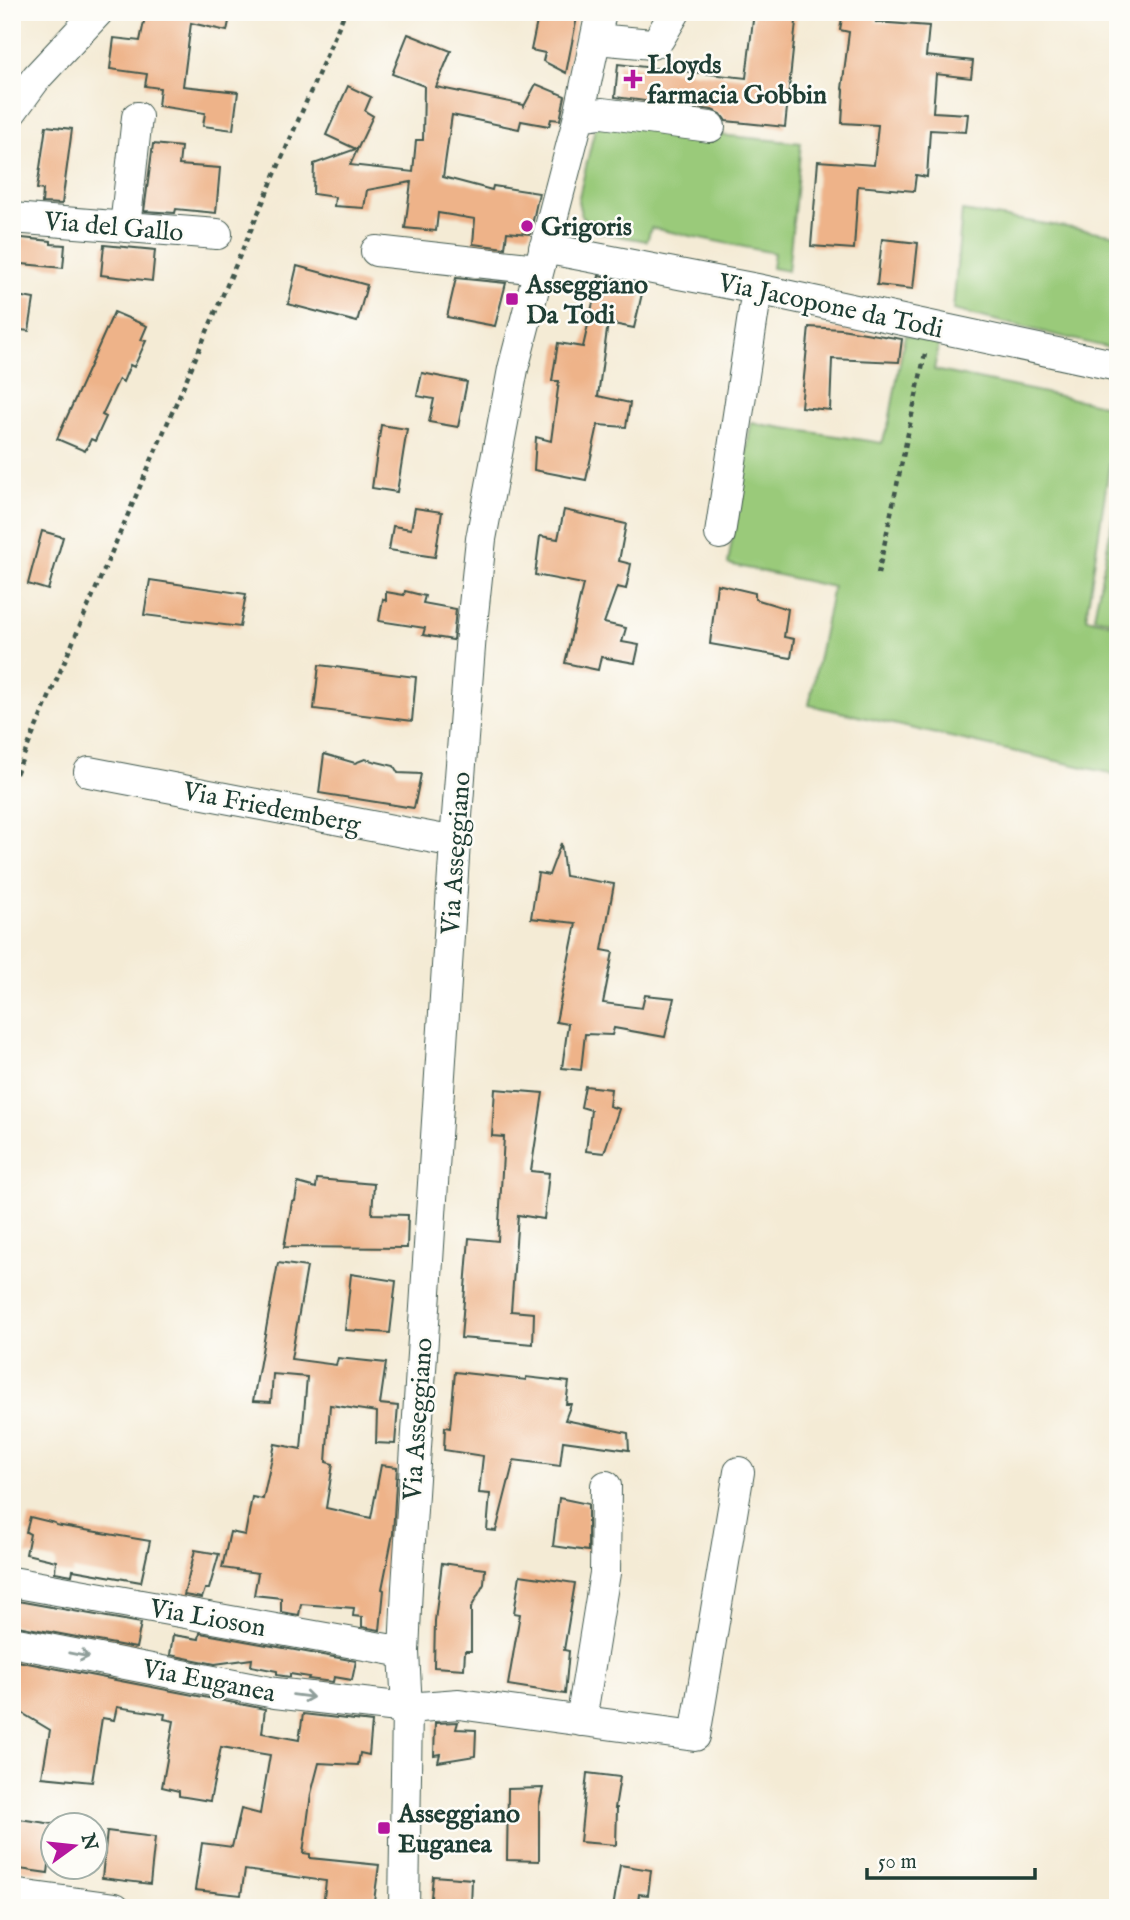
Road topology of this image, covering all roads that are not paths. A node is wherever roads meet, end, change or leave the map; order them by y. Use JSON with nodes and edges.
{"nodes":[{"id":1,"x":97,"y":12,"type":"edge"},
{"id":2,"x":675,"y":12,"type":"edge"},
{"id":3,"x":599,"y":25,"type":"edge"},
{"id":4,"x":12,"y":111,"type":"edge"},
{"id":5,"x":579,"y":116,"type":"junction"},
{"id":6,"x":137,"y":117,"type":"dead end"},
{"id":7,"x":710,"y":127,"type":"dead end"},
{"id":8,"x":12,"y":218,"type":"edge"},
{"id":9,"x":125,"y":227,"type":"junction"},
{"id":10,"x":217,"y":234,"type":"dead end"},
{"id":11,"x":376,"y":251,"type":"dead end"},
{"id":12,"x":541,"y":259,"type":"junction"},
{"id":13,"x":757,"y":289,"type":"junction"},
{"id":14,"x":1118,"y":366,"type":"edge"},
{"id":15,"x":720,"y":534,"type":"dead end"},
{"id":16,"x":89,"y":772,"type":"dead end"},
{"id":17,"x":455,"y":842,"type":"junction"},
{"id":18,"x":738,"y":1472,"type":"dead end"},
{"id":19,"x":606,"y":1486,"type":"dead end"},
{"id":20,"x":12,"y":1582,"type":"edge"},
{"id":21,"x":12,"y":1642,"type":"edge"},
{"id":22,"x":404,"y":1652,"type":"junction"},
{"id":23,"x":407,"y":1708,"type":"junction"},
{"id":24,"x":581,"y":1721,"type":"junction"},
{"id":25,"x":12,"y":1894,"type":"edge"},
{"id":26,"x":115,"y":1908,"type":"edge"},
{"id":27,"x":404,"y":1908,"type":"edge"}],
"edges":[{"from":1,"to":4,"type":"street"},
{"from":2,"to":3,"type":"street"},
{"from":3,"to":5,"type":"street","name":"Via Asseggiano"},
{"from":5,"to":7,"type":"street"},
{"from":5,"to":12,"type":"street","name":"Via Asseggiano"},
{"from":6,"to":9,"type":"street"},
{"from":8,"to":9,"type":"street","name":"Via del Gallo"},
{"from":9,"to":10,"type":"street","name":"Via del Gallo"},
{"from":11,"to":12,"type":"street","name":"Via Jacopone da Todi"},
{"from":12,"to":13,"type":"street","name":"Via Jacopone da Todi"},
{"from":12,"to":17,"type":"street","name":"Via Asseggiano"},
{"from":13,"to":14,"type":"street","name":"Via Jacopone da Todi"},
{"from":13,"to":15,"type":"street"},
{"from":16,"to":17,"type":"street","name":"Via Friedemberg"},
{"from":17,"to":22,"type":"street","name":"Via Asseggiano"},
{"from":18,"to":24,"type":"street"},
{"from":19,"to":24,"type":"street"},
{"from":20,"to":22,"type":"street","name":"Via Lioson"},
{"from":21,"to":23,"type":"street","name":"Via Euganea","one_way":true},
{"from":22,"to":23,"type":"street","name":"Via Asseggiano"},
{"from":23,"to":24,"type":"street"},
{"from":23,"to":27,"type":"street","name":"Via Asseggiano"},
{"from":25,"to":26,"type":"street"}]}
